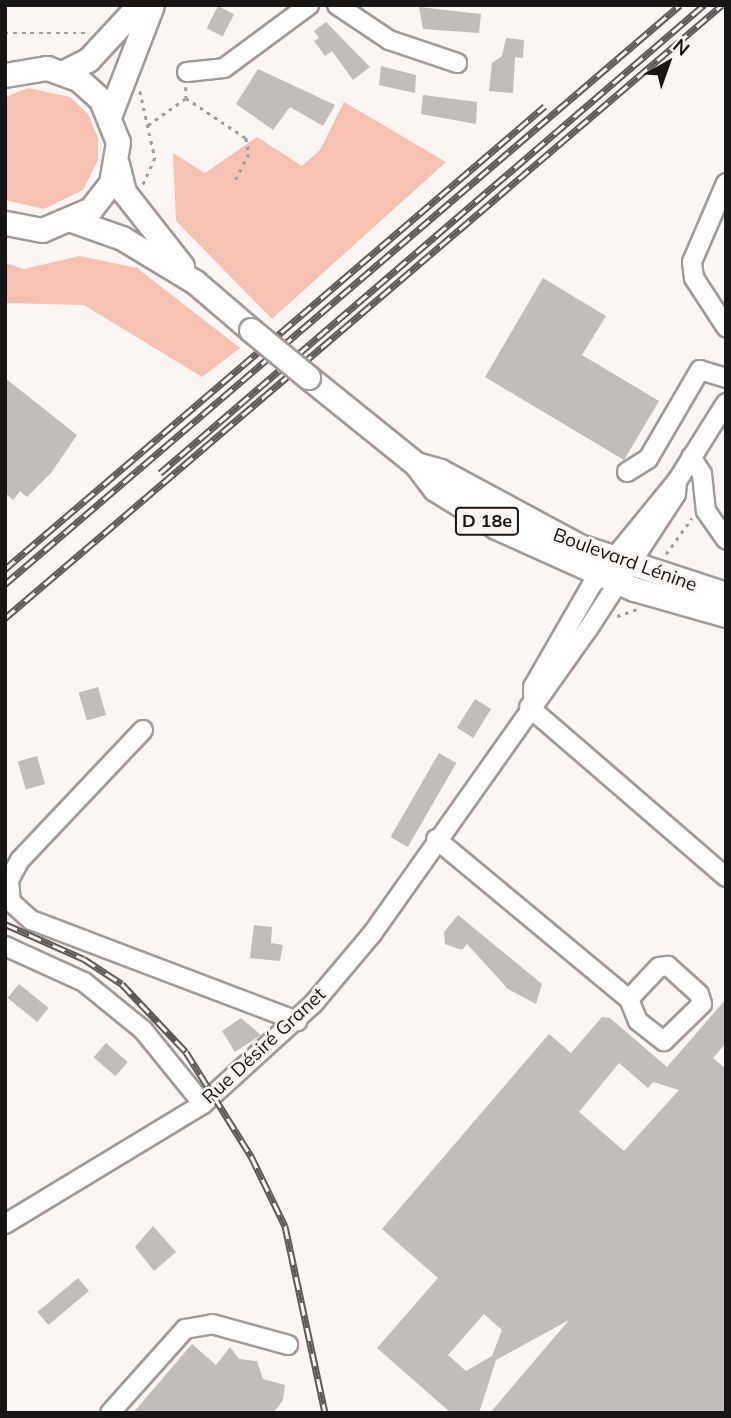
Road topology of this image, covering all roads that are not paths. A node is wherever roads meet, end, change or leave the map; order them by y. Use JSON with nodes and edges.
{"nodes":[{"id":1,"x":139,"y":5,"type":"edge"},
{"id":2,"x":152,"y":5,"type":"edge"},
{"id":3,"x":309,"y":5,"type":"edge"},
{"id":4,"x":337,"y":5,"type":"edge"},
{"id":5,"x":457,"y":63,"type":"dead end"},
{"id":6,"x":64,"y":72,"type":"junction"},
{"id":7,"x":187,"y":72,"type":"road end"},
{"id":8,"x":5,"y":75,"type":"edge"},
{"id":9,"x":110,"y":114,"type":"junction"},
{"id":10,"x":117,"y":164,"type":"junction"},
{"id":11,"x":726,"y":183,"type":"edge"},
{"id":12,"x":74,"y":221,"type":"junction"},
{"id":13,"x":6,"y":224,"type":"edge"},
{"id":14,"x":195,"y":282,"type":"junction"},
{"id":15,"x":726,"y":327,"type":"edge"},
{"id":16,"x":726,"y":378,"type":"edge"},
{"id":17,"x":726,"y":403,"type":"edge"},
{"id":18,"x":691,"y":457,"type":"junction"},
{"id":19,"x":627,"y":472,"type":"dead end"},
{"id":20,"x":726,"y":540,"type":"edge"},
{"id":21,"x":614,"y":571,"type":"junction"},
{"id":22,"x":726,"y":594,"type":"edge"},
{"id":23,"x":726,"y":615,"type":"edge"},
{"id":24,"x":531,"y":703,"type":"junction"},
{"id":25,"x":143,"y":730,"type":"dead end"},
{"id":26,"x":436,"y":839,"type":"junction"},
{"id":27,"x":726,"y":877,"type":"edge"},
{"id":28,"x":5,"y":946,"type":"edge"},
{"id":29,"x":629,"y":999,"type":"dead end"},
{"id":30,"x":297,"y":1021,"type":"junction"},
{"id":31,"x":203,"y":1104,"type":"junction"},
{"id":32,"x":5,"y":1224,"type":"edge"},
{"id":33,"x":288,"y":1345,"type":"dead end"},
{"id":34,"x":110,"y":1413,"type":"edge"}],
"edges":[{"from":1,"to":6,"type":"main road"},
{"from":2,"to":9,"type":"main road"},
{"from":3,"to":7,"type":"street"},
{"from":4,"to":5,"type":"street"},
{"from":6,"to":8,"type":"main road"},
{"from":6,"to":9,"type":"main road"},
{"from":9,"to":10,"type":"main road","name":"Boulevard Lénine"},
{"from":10,"to":12,"type":"main road"},
{"from":10,"to":14,"type":"main road","name":"Boulevard Lénine","number":"D 18e"},
{"from":11,"to":15,"type":"street"},
{"from":12,"to":13,"type":"main road"},
{"from":12,"to":14,"type":"main road","name":"Boulevard Lénine","number":"D 18e"},
{"from":14,"to":21,"type":"main road","name":"Boulevard Lénine","number":"D 18e","bridge":true},
{"from":16,"to":19,"type":"street"},
{"from":17,"to":18,"type":"street","name":"Rue Désiré Granet"},
{"from":18,"to":20,"type":"street"},
{"from":18,"to":21,"type":"street","name":"Rue Désiré Granet"},
{"from":21,"to":22,"type":"main road","name":"Boulevard Lénine","number":"D 18e"},
{"from":21,"to":23,"type":"main road","name":"Boulevard Lénine","number":"D 18e"},
{"from":21,"to":24,"type":"street","name":"Rue Désiré Granet"},
{"from":24,"to":26,"type":"street","name":"Rue Désiré Granet"},
{"from":24,"to":27,"type":"street"},
{"from":25,"to":30,"type":"street"},
{"from":26,"to":29,"type":"street"},
{"from":26,"to":30,"type":"street","name":"Rue Désiré Granet"},
{"from":28,"to":31,"type":"street"},
{"from":30,"to":31,"type":"street","name":"Rue Désiré Granet"},
{"from":31,"to":32,"type":"street","name":"Rue Désiré Granet"},
{"from":33,"to":34,"type":"street"}]}
